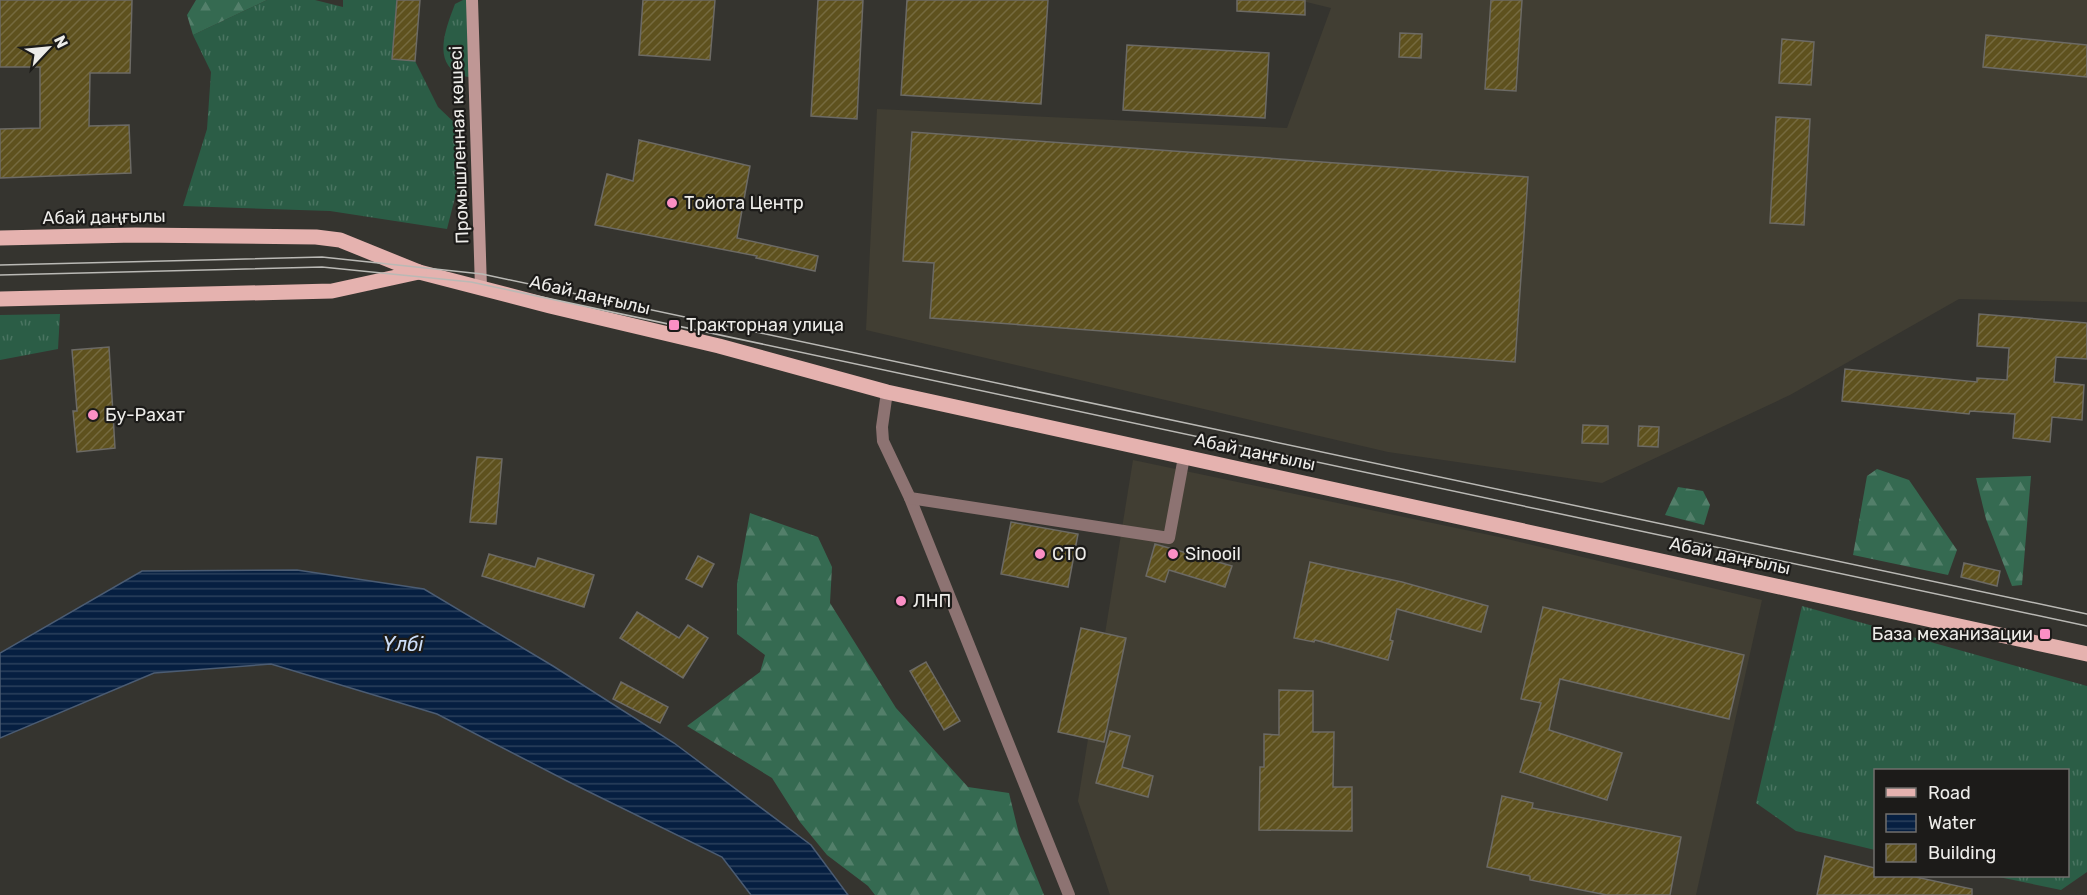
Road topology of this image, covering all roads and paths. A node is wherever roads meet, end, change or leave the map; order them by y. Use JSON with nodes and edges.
{"nodes":[{"id":1,"x":472,"y":0,"type":"edge"},
{"id":2,"x":0,"y":238,"type":"edge"},
{"id":3,"x":419,"y":272,"type":"junction"},
{"id":4,"x":482,"y":288,"type":"junction"},
{"id":5,"x":0,"y":299,"type":"edge"},
{"id":6,"x":887,"y":392,"type":"junction"},
{"id":7,"x":1184,"y":457,"type":"junction"},
{"id":8,"x":910,"y":498,"type":"junction"},
{"id":9,"x":2087,"y":654,"type":"edge"},
{"id":10,"x":1070,"y":895,"type":"edge"}],
"edges":[{"from":1,"to":4,"type":"main road","name":"Промышленная көшесі"},
{"from":2,"to":3,"type":"main road","name":"Абай даңғылы"},
{"from":3,"to":4,"type":"main road","name":"Абай даңғылы"},
{"from":3,"to":5,"type":"main road","name":"Абай даңғылы"},
{"from":4,"to":6,"type":"main road","name":"Абай даңғылы"},
{"from":6,"to":7,"type":"main road","name":"Абай даңғылы"},
{"from":6,"to":8,"type":"street"},
{"from":7,"to":8,"type":"street"},
{"from":7,"to":9,"type":"main road","name":"Абай даңғылы"},
{"from":8,"to":10,"type":"street"}]}
